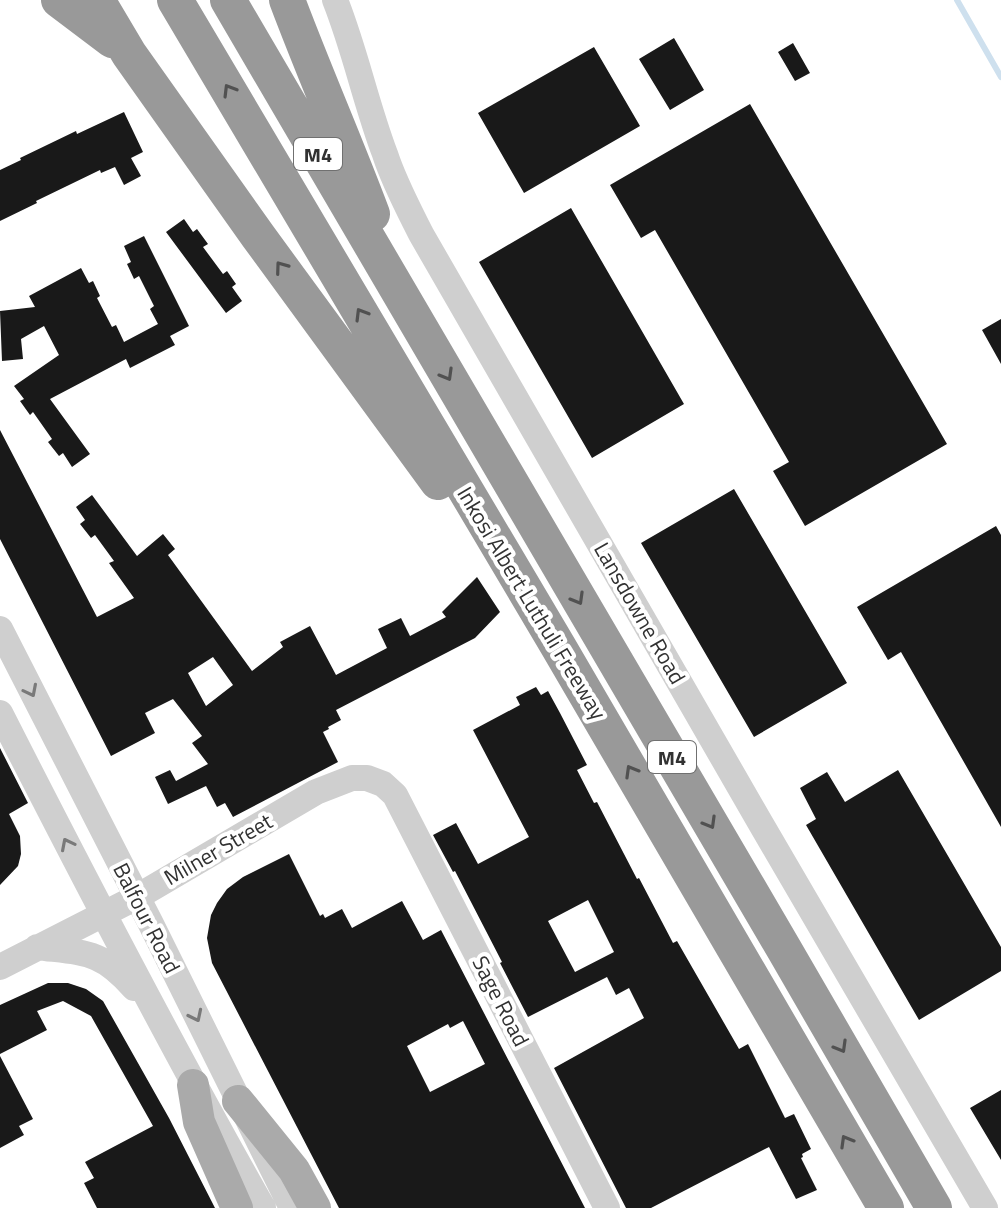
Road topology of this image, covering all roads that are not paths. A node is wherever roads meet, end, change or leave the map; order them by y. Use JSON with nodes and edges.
{"nodes":[{"id":1,"x":59,"y":0,"type":"edge"},
{"id":2,"x":97,"y":0,"type":"edge"},
{"id":3,"x":175,"y":0,"type":"edge"},
{"id":4,"x":228,"y":0,"type":"edge"},
{"id":5,"x":287,"y":0,"type":"edge"},
{"id":6,"x":335,"y":0,"type":"edge"},
{"id":7,"x":129,"y":54,"type":"junction"},
{"id":8,"x":407,"y":307,"type":"junction"},
{"id":9,"x":0,"y":629,"type":"edge"},
{"id":10,"x":558,"y":646,"type":"junction"},
{"id":11,"x":0,"y":713,"type":"edge"},
{"id":12,"x":395,"y":795,"type":"joint"},
{"id":13,"x":137,"y":897,"type":"junction"},
{"id":14,"x":102,"y":913,"type":"junction"},
{"id":15,"x":37,"y":947,"type":"junction"},
{"id":16,"x":0,"y":967,"type":"edge"},
{"id":17,"x":158,"y":1015,"type":"junction"},
{"id":18,"x":193,"y":1085,"type":"junction"},
{"id":19,"x":238,"y":1101,"type":"junction"},
{"id":20,"x":237,"y":1208,"type":"edge"},
{"id":21,"x":263,"y":1208,"type":"edge"},
{"id":22,"x":292,"y":1208,"type":"edge"},
{"id":23,"x":315,"y":1208,"type":"edge"},
{"id":24,"x":607,"y":1208,"type":"edge"},
{"id":25,"x":886,"y":1208,"type":"edge"},
{"id":26,"x":934,"y":1208,"type":"edge"},
{"id":27,"x":985,"y":1208,"type":"edge"}],
"edges":[{"from":1,"to":7,"type":"highway"},
{"from":2,"to":7,"type":"highway"},
{"from":10,"to":3,"type":"highway","name":"Inkosi Albert Luthuli Freeway","number":"M4","one_way":true},
{"from":4,"to":8,"type":"highway","name":"Inkosi Albert Luthuli Freeway","number":"M4"},
{"from":5,"to":8,"type":"highway"},
{"from":6,"to":27,"type":"street","name":"Lansdowne Road"},
{"from":10,"to":7,"type":"highway","one_way":true},
{"from":8,"to":26,"type":"highway","name":"Inkosi Albert Luthuli Freeway","number":"M4","one_way":true},
{"from":9,"to":13,"type":"street","name":"Balfour Road","one_way":true},
{"from":25,"to":10,"type":"highway","name":"Inkosi Albert Luthuli Freeway","number":"M4","one_way":true},
{"from":14,"to":11,"type":"street","name":"Balfour Road","one_way":true},
{"from":12,"to":13,"type":"street","name":"Milner Street"},
{"from":12,"to":24,"type":"street","name":"Sage Road"},
{"from":13,"to":14,"type":"street","name":"Milner Street"},
{"from":13,"to":19,"type":"street","name":"Balfour Road","one_way":true},
{"from":14,"to":15,"type":"street","name":"Milner Street"},
{"from":14,"to":17,"type":"street","name":"Balfour Road"},
{"from":15,"to":16,"type":"street","name":"Milner Street"},
{"from":15,"to":17,"type":"street"},
{"from":17,"to":18,"type":"street","name":"Balfour Road"},
{"from":18,"to":20,"type":"main road"},
{"from":18,"to":21,"type":"street","name":"Balfour Road"},
{"from":19,"to":22,"type":"street","name":"Balfour Road"},
{"from":19,"to":23,"type":"main road"}]}
